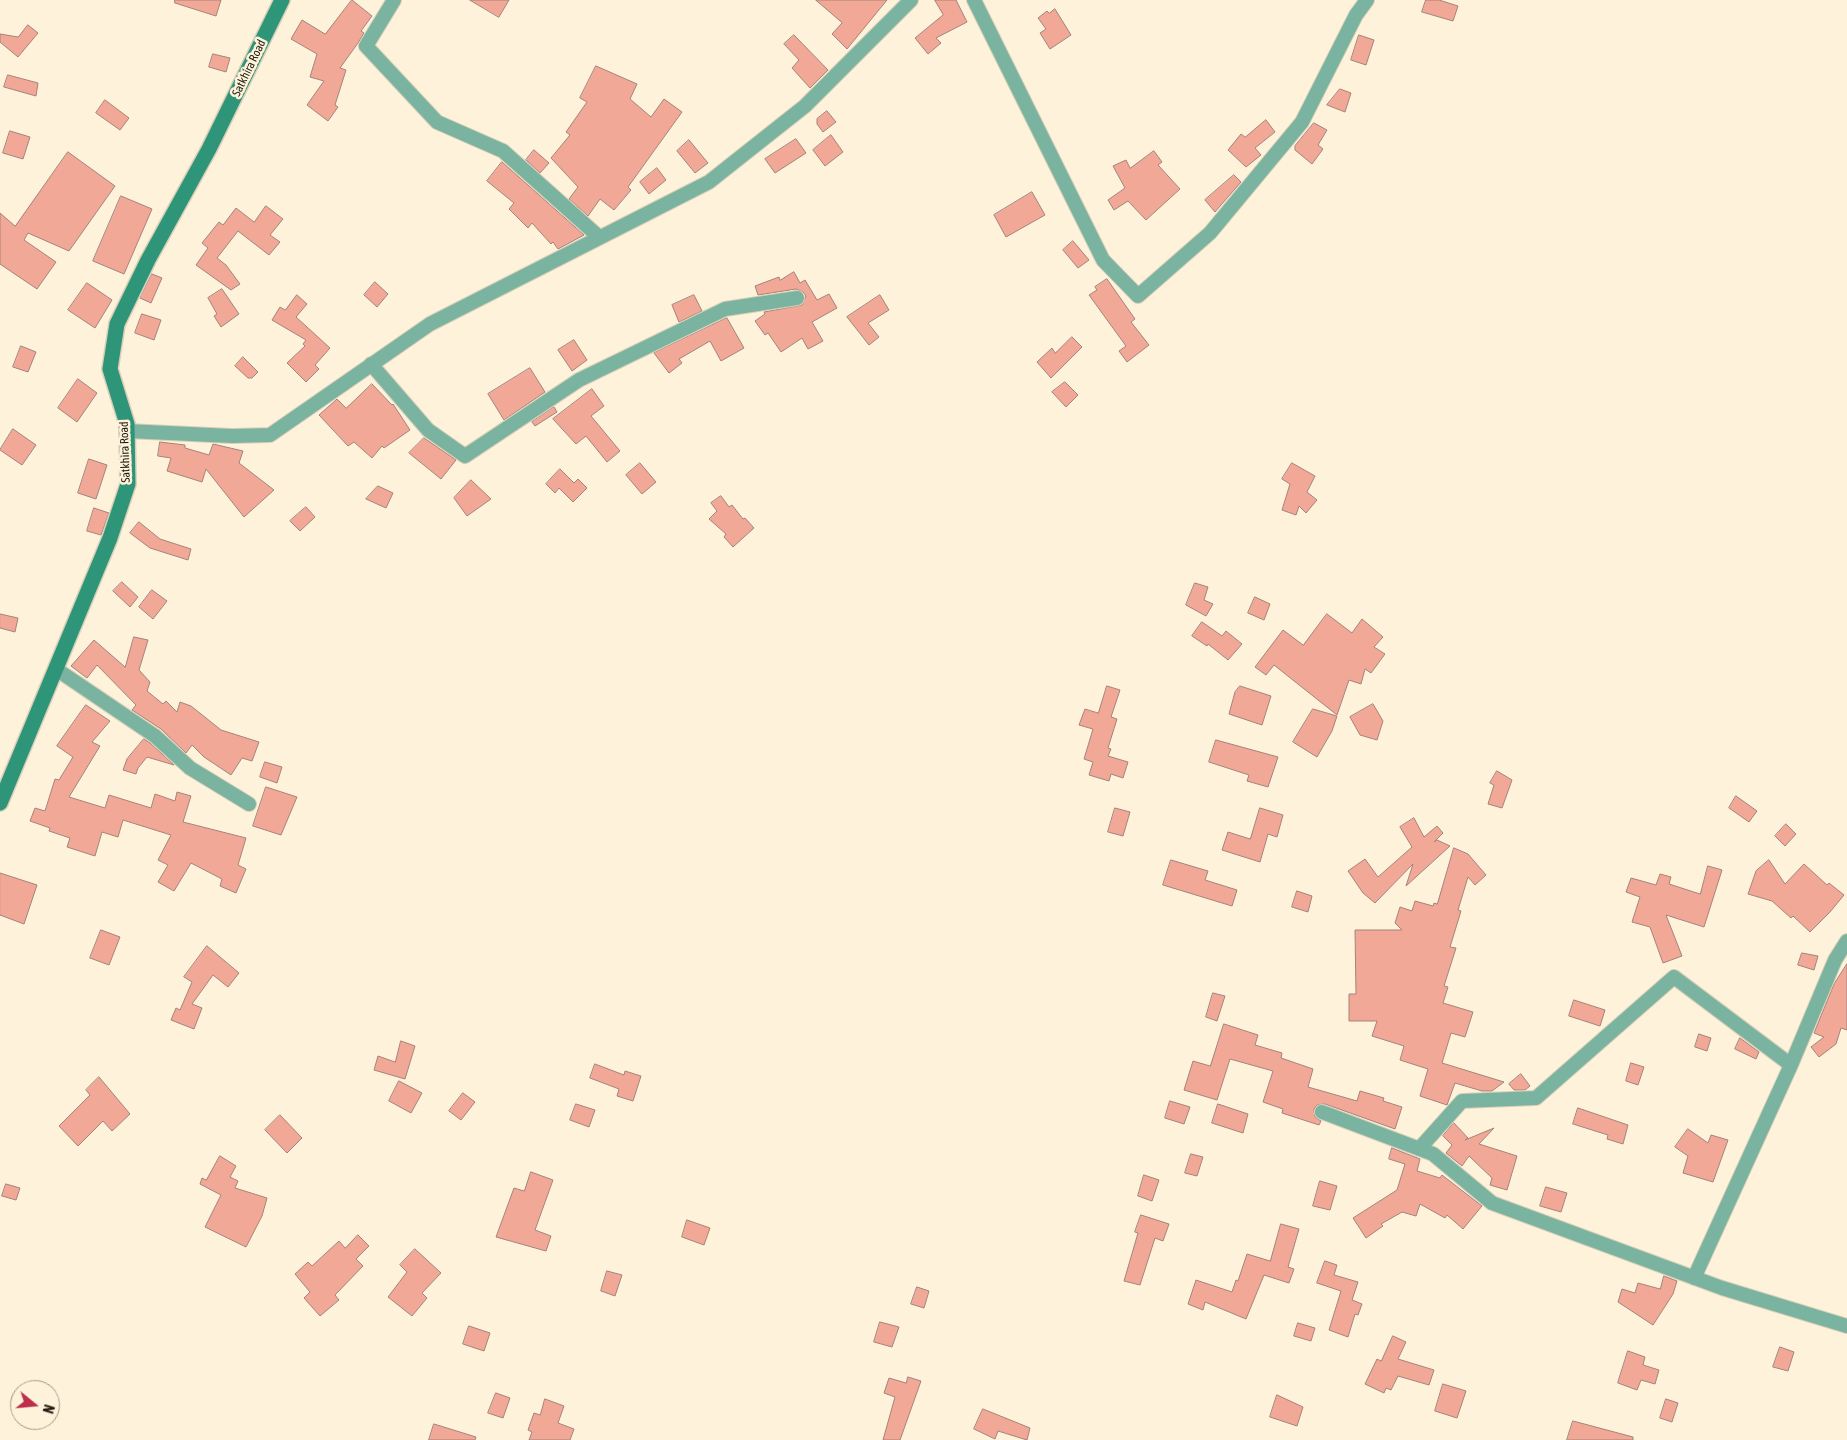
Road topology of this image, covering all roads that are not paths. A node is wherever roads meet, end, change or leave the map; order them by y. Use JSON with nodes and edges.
{"nodes":[{"id":1,"x":282,"y":0,"type":"edge"},
{"id":2,"x":394,"y":0,"type":"edge"},
{"id":3,"x":911,"y":0,"type":"edge"},
{"id":4,"x":974,"y":0,"type":"edge"},
{"id":5,"x":1367,"y":0,"type":"edge"},
{"id":6,"x":599,"y":237,"type":"junction"},
{"id":7,"x":797,"y":298,"type":"dead end"},
{"id":8,"x":372,"y":364,"type":"junction"},
{"id":9,"x":127,"y":432,"type":"junction"},
{"id":10,"x":56,"y":669,"type":"junction"},
{"id":11,"x":0,"y":803,"type":"edge"},
{"id":12,"x":249,"y":804,"type":"dead end"},
{"id":13,"x":1847,"y":940,"type":"edge"},
{"id":14,"x":1791,"y":1065,"type":"junction"},
{"id":15,"x":1322,"y":1112,"type":"dead end"},
{"id":16,"x":1419,"y":1148,"type":"junction"},
{"id":17,"x":1694,"y":1278,"type":"junction"},
{"id":18,"x":1847,"y":1326,"type":"edge"}],
"edges":[{"from":1,"to":9,"type":"main road","name":"Satkhira Road"},
{"from":2,"to":6,"type":"street"},
{"from":3,"to":6,"type":"street"},
{"from":4,"to":5,"type":"street"},
{"from":6,"to":8,"type":"street"},
{"from":7,"to":8,"type":"street"},
{"from":8,"to":9,"type":"street"},
{"from":9,"to":10,"type":"main road","name":"Satkhira Road"},
{"from":10,"to":11,"type":"main road","name":"Satkhira Road"},
{"from":10,"to":12,"type":"street"},
{"from":13,"to":14,"type":"street"},
{"from":14,"to":16,"type":"street"},
{"from":14,"to":17,"type":"street"},
{"from":15,"to":16,"type":"street"},
{"from":16,"to":17,"type":"street"},
{"from":17,"to":18,"type":"street"}]}
